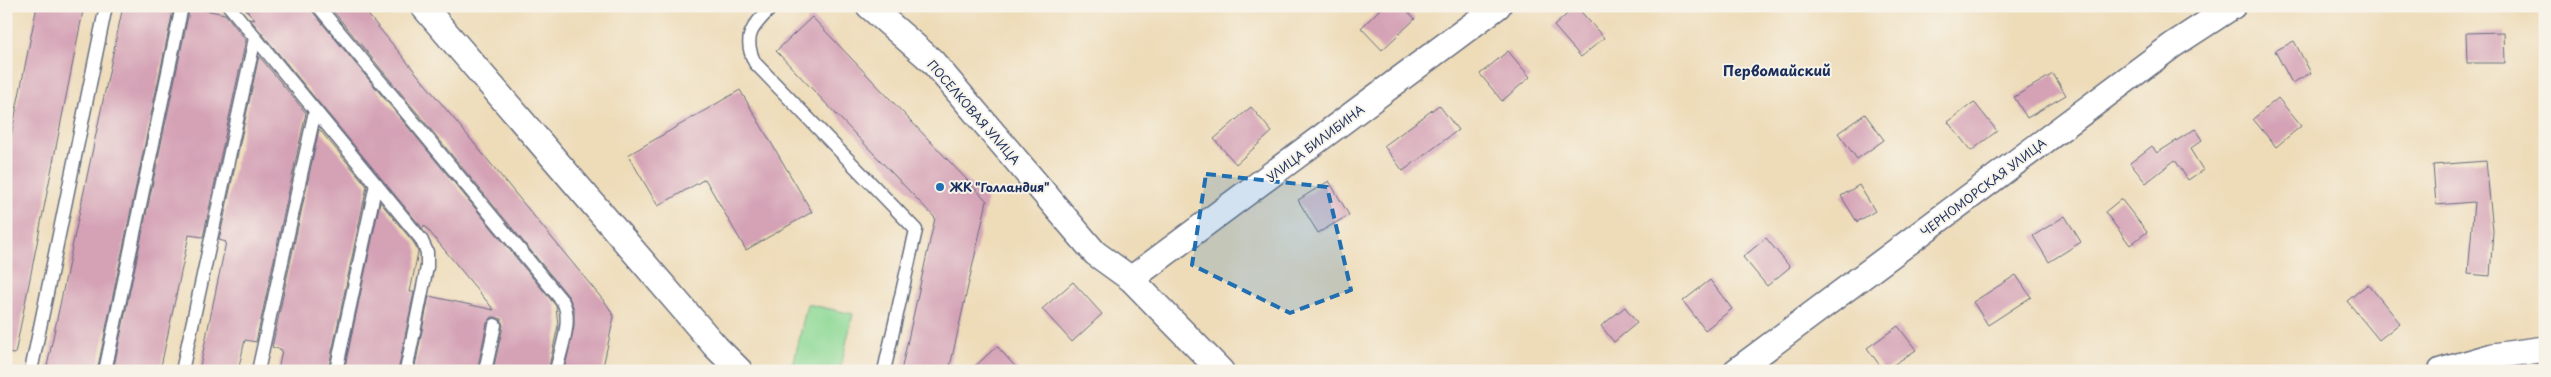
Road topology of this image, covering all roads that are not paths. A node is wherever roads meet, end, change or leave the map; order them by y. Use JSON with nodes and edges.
{"nodes":[{"id":1,"x":106,"y":6,"type":"edge"},
{"id":2,"x":182,"y":6,"type":"edge"},
{"id":3,"x":229,"y":6,"type":"edge"},
{"id":4,"x":318,"y":6,"type":"edge"},
{"id":5,"x":423,"y":6,"type":"edge"},
{"id":6,"x":773,"y":6,"type":"edge"},
{"id":7,"x":869,"y":6,"type":"edge"},
{"id":8,"x":1498,"y":6,"type":"edge"},
{"id":9,"x":2233,"y":6,"type":"edge"},
{"id":10,"x":255,"y":38,"type":"junction"},
{"id":11,"x":315,"y":111,"type":"junction"},
{"id":12,"x":376,"y":184,"type":"junction"},
{"id":13,"x":1131,"y":279,"type":"junction"},
{"id":14,"x":495,"y":325,"type":"dead end"},
{"id":15,"x":2545,"y":350,"type":"edge"},
{"id":16,"x":31,"y":371,"type":"edge"},
{"id":17,"x":106,"y":371,"type":"edge"},
{"id":18,"x":182,"y":371,"type":"edge"},
{"id":19,"x":258,"y":371,"type":"edge"},
{"id":20,"x":336,"y":371,"type":"edge"},
{"id":21,"x":406,"y":371,"type":"edge"},
{"id":22,"x":486,"y":371,"type":"edge"},
{"id":23,"x":556,"y":371,"type":"edge"},
{"id":24,"x":740,"y":371,"type":"edge"},
{"id":25,"x":884,"y":371,"type":"edge"},
{"id":26,"x":1221,"y":371,"type":"edge"},
{"id":27,"x":1736,"y":371,"type":"edge"},
{"id":28,"x":2440,"y":371,"type":"edge"}],
"edges":[{"from":1,"to":16,"type":"lane"},
{"from":2,"to":17,"type":"lane"},
{"from":3,"to":10,"type":"lane"},
{"from":4,"to":23,"type":"lane"},
{"from":5,"to":24,"type":"street"},
{"from":6,"to":25,"type":"lane"},
{"from":7,"to":13,"type":"street","name":"ПОСЕЛКОВАЯ УЛИЦА"},
{"from":8,"to":13,"type":"street","name":"УЛИЦА БИЛИБИНА"},
{"from":9,"to":27,"type":"street","name":"ЧЕРНОМОРСКАЯ УЛИЦА"},
{"from":10,"to":11,"type":"lane"},
{"from":10,"to":18,"type":"lane"},
{"from":11,"to":12,"type":"lane"},
{"from":11,"to":19,"type":"lane"},
{"from":12,"to":20,"type":"lane"},
{"from":12,"to":21,"type":"lane"},
{"from":13,"to":26,"type":"street","name":"ПОСЕЛКОВАЯ УЛИЦА"},
{"from":14,"to":22,"type":"lane"},
{"from":15,"to":28,"type":"street"}]}
